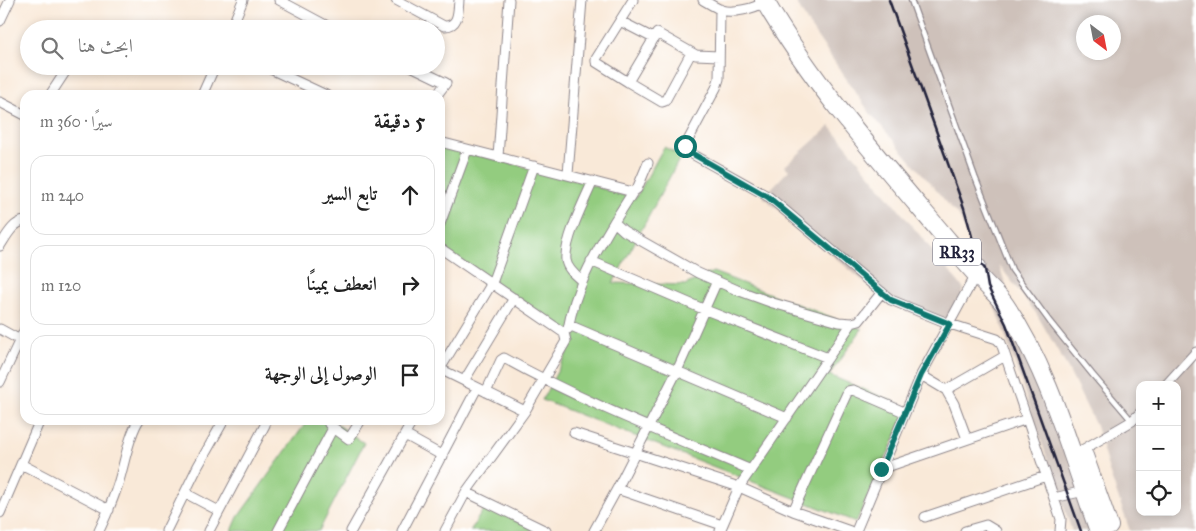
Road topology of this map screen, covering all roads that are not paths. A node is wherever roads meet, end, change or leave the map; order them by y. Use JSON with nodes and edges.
{"nodes":[{"id":1,"x":9,"y":0,"type":"edge"},
{"id":2,"x":243,"y":0,"type":"edge"},
{"id":3,"x":279,"y":0,"type":"edge"},
{"id":4,"x":396,"y":0,"type":"edge"},
{"id":5,"x":459,"y":0,"type":"edge"},
{"id":6,"x":508,"y":0,"type":"edge"},
{"id":7,"x":582,"y":0,"type":"edge"},
{"id":8,"x":633,"y":0,"type":"edge"},
{"id":9,"x":702,"y":0,"type":"edge"},
{"id":10,"x":911,"y":0,"type":"edge"},
{"id":11,"x":768,"y":1,"type":"edge"},
{"id":12,"x":720,"y":9,"type":"junction"},
{"id":13,"x":235,"y":20,"type":"edge"},
{"id":14,"x":316,"y":20,"type":"edge"},
{"id":15,"x":433,"y":20,"type":"edge"},
{"id":16,"x":0,"y":21,"type":"edge"},
{"id":17,"x":620,"y":21,"type":"junction"},
{"id":18,"x":445,"y":26,"type":"edge"},
{"id":19,"x":653,"y":38,"type":"junction"},
{"id":20,"x":691,"y":53,"type":"junction"},
{"id":21,"x":719,"y":56,"type":"junction"},
{"id":22,"x":63,"y":75,"type":"edge"},
{"id":23,"x":211,"y":75,"type":"edge"},
{"id":24,"x":283,"y":75,"type":"edge"},
{"id":25,"x":430,"y":75,"type":"edge"},
{"id":26,"x":628,"y":82,"type":"junction"},
{"id":27,"x":53,"y":90,"type":"edge"},
{"id":28,"x":204,"y":90,"type":"edge"},
{"id":29,"x":315,"y":90,"type":"edge"},
{"id":30,"x":441,"y":90,"type":"edge"},
{"id":31,"x":0,"y":102,"type":"edge"},
{"id":32,"x":20,"y":112,"type":"edge"},
{"id":33,"x":445,"y":143,"type":"edge"},
{"id":34,"x":467,"y":150,"type":"junction"},
{"id":35,"x":498,"y":157,"type":"junction"},
{"id":36,"x":648,"y":163,"type":"dead end"},
{"id":37,"x":534,"y":166,"type":"junction"},
{"id":38,"x":568,"y":174,"type":"junction"},
{"id":39,"x":592,"y":181,"type":"junction"},
{"id":40,"x":633,"y":192,"type":"junction"},
{"id":41,"x":445,"y":210,"type":"edge"},
{"id":42,"x":20,"y":222,"type":"edge"},
{"id":43,"x":614,"y":222,"type":"junction"},
{"id":44,"x":0,"y":246,"type":"edge"},
{"id":45,"x":445,"y":251,"type":"edge"},
{"id":46,"x":591,"y":261,"type":"junction"},
{"id":47,"x":979,"y":270,"type":"junction"},
{"id":48,"x":582,"y":281,"type":"junction"},
{"id":49,"x":717,"y":281,"type":"junction"},
{"id":50,"x":492,"y":283,"type":"junction"},
{"id":51,"x":882,"y":292,"type":"junction"},
{"id":52,"x":514,"y":298,"type":"junction"},
{"id":53,"x":703,"y":309,"type":"junction"},
{"id":54,"x":852,"y":323,"type":"junction"},
{"id":55,"x":950,"y":324,"type":"junction"},
{"id":56,"x":568,"y":325,"type":"junction"},
{"id":57,"x":0,"y":329,"type":"edge"},
{"id":58,"x":20,"y":333,"type":"edge"},
{"id":59,"x":566,"y":337,"type":"junction"},
{"id":60,"x":20,"y":340,"type":"edge"},
{"id":61,"x":1196,"y":352,"type":"edge"},
{"id":62,"x":1005,"y":356,"type":"junction"},
{"id":63,"x":828,"y":358,"type":"junction"},
{"id":64,"x":445,"y":361,"type":"edge"},
{"id":65,"x":677,"y":371,"type":"junction"},
{"id":66,"x":445,"y":372,"type":"edge"},
{"id":67,"x":921,"y":375,"type":"junction"},
{"id":68,"x":544,"y":380,"type":"junction"},
{"id":69,"x":464,"y":381,"type":"junction"},
{"id":70,"x":1170,"y":381,"type":"edge"},
{"id":71,"x":0,"y":382,"type":"edge"},
{"id":72,"x":481,"y":390,"type":"junction"},
{"id":73,"x":946,"y":390,"type":"junction"},
{"id":74,"x":525,"y":410,"type":"junction"},
{"id":75,"x":904,"y":412,"type":"junction"},
{"id":76,"x":1136,"y":416,"type":"edge"},
{"id":77,"x":787,"y":418,"type":"junction"},
{"id":78,"x":1027,"y":419,"type":"junction"},
{"id":79,"x":1132,"y":420,"type":"junction"},
{"id":80,"x":38,"y":425,"type":"edge"},
{"id":81,"x":136,"y":425,"type":"edge"},
{"id":82,"x":221,"y":425,"type":"edge"},
{"id":83,"x":265,"y":425,"type":"dead end"},
{"id":84,"x":331,"y":425,"type":"edge"},
{"id":85,"x":333,"y":425,"type":"edge"},
{"id":86,"x":358,"y":425,"type":"edge"},
{"id":87,"x":410,"y":425,"type":"edge"},
{"id":88,"x":649,"y":427,"type":"junction"},
{"id":89,"x":574,"y":433,"type":"dead end"},
{"id":90,"x":405,"y":435,"type":"junction"},
{"id":91,"x":967,"y":439,"type":"junction"},
{"id":92,"x":634,"y":453,"type":"junction"},
{"id":93,"x":1077,"y":453,"type":"junction"},
{"id":94,"x":443,"y":456,"type":"junction"},
{"id":95,"x":21,"y":464,"type":"junction"},
{"id":96,"x":881,"y":469,"type":"junction"},
{"id":97,"x":750,"y":470,"type":"junction"},
{"id":98,"x":1046,"y":476,"type":"junction"},
{"id":99,"x":739,"y":487,"type":"junction"},
{"id":100,"x":617,"y":489,"type":"junction"},
{"id":101,"x":1084,"y":491,"type":"junction"},
{"id":102,"x":466,"y":492,"type":"junction"},
{"id":103,"x":185,"y":493,"type":"junction"},
{"id":104,"x":1054,"y":498,"type":"junction"},
{"id":105,"x":109,"y":510,"type":"junction"},
{"id":106,"x":219,"y":511,"type":"junction"},
{"id":107,"x":793,"y":512,"type":"junction"},
{"id":108,"x":0,"y":513,"type":"edge"},
{"id":109,"x":925,"y":517,"type":"dead end"},
{"id":110,"x":721,"y":528,"type":"edge"},
{"id":111,"x":832,"y":528,"type":"edge"},
{"id":112,"x":1062,"y":530,"type":"edge"},
{"id":113,"x":99,"y":531,"type":"edge"},
{"id":114,"x":166,"y":531,"type":"edge"},
{"id":115,"x":209,"y":531,"type":"edge"},
{"id":116,"x":278,"y":531,"type":"edge"},
{"id":117,"x":351,"y":531,"type":"edge"},
{"id":118,"x":402,"y":531,"type":"edge"},
{"id":119,"x":445,"y":531,"type":"edge"},
{"id":120,"x":546,"y":531,"type":"edge"},
{"id":121,"x":594,"y":531,"type":"edge"},
{"id":122,"x":850,"y":531,"type":"edge"},
{"id":123,"x":856,"y":531,"type":"edge"},
{"id":124,"x":965,"y":531,"type":"edge"},
{"id":125,"x":996,"y":531,"type":"edge"},
{"id":126,"x":1099,"y":531,"type":"edge"},
{"id":127,"x":1111,"y":531,"type":"edge"}],
"edges":[{"from":1,"to":16,"type":"street"},
{"from":2,"to":13,"type":"street"},
{"from":3,"to":14,"type":"street"},
{"from":4,"to":15,"type":"street"},
{"from":5,"to":18,"type":"street"},
{"from":6,"to":35,"type":"street"},
{"from":7,"to":38,"type":"street"},
{"from":8,"to":17,"type":"street"},
{"from":9,"to":12,"type":"street"},
{"from":10,"to":79,"type":"lane"},
{"from":11,"to":12,"type":"street"},
{"from":11,"to":47,"type":"highway","number":"RR33"},
{"from":12,"to":21,"type":"street"},
{"from":17,"to":19,"type":"street"},
{"from":17,"to":26,"type":"street"},
{"from":19,"to":20,"type":"street"},
{"from":19,"to":26,"type":"street"},
{"from":20,"to":21,"type":"street"},
{"from":20,"to":26,"type":"street"},
{"from":21,"to":51,"type":"street"},
{"from":22,"to":27,"type":"street"},
{"from":23,"to":28,"type":"street"},
{"from":24,"to":29,"type":"street"},
{"from":25,"to":30,"type":"street"},
{"from":31,"to":32,"type":"street"},
{"from":33,"to":34,"type":"street"},
{"from":34,"to":35,"type":"street"},
{"from":34,"to":41,"type":"street"},
{"from":35,"to":37,"type":"street"},
{"from":36,"to":40,"type":"street"},
{"from":37,"to":38,"type":"street"},
{"from":37,"to":50,"type":"street"},
{"from":38,"to":39,"type":"street"},
{"from":39,"to":40,"type":"street"},
{"from":39,"to":48,"type":"street"},
{"from":40,"to":43,"type":"street"},
{"from":42,"to":44,"type":"street"},
{"from":43,"to":46,"type":"street"},
{"from":43,"to":49,"type":"street"},
{"from":45,"to":50,"type":"street"},
{"from":46,"to":48,"type":"street"},
{"from":46,"to":53,"type":"street"},
{"from":47,"to":55,"type":"street"},
{"from":47,"to":93,"type":"highway","number":"RR33"},
{"from":48,"to":56,"type":"street"},
{"from":49,"to":53,"type":"street"},
{"from":49,"to":54,"type":"street"},
{"from":50,"to":52,"type":"street"},
{"from":50,"to":64,"type":"street"},
{"from":51,"to":54,"type":"street"},
{"from":51,"to":55,"type":"street"},
{"from":52,"to":59,"type":"street"},
{"from":52,"to":69,"type":"street"},
{"from":53,"to":63,"type":"street"},
{"from":53,"to":65,"type":"street"},
{"from":54,"to":63,"type":"street"},
{"from":55,"to":62,"type":"street"},
{"from":55,"to":67,"type":"street"},
{"from":56,"to":59,"type":"street"},
{"from":56,"to":65,"type":"street"},
{"from":57,"to":58,"type":"street"},
{"from":59,"to":68,"type":"street"},
{"from":60,"to":71,"type":"street"},
{"from":61,"to":70,"type":"street"},
{"from":62,"to":73,"type":"street"},
{"from":62,"to":78,"type":"street"},
{"from":63,"to":77,"type":"street"},
{"from":65,"to":77,"type":"street"},
{"from":65,"to":88,"type":"street"},
{"from":66,"to":69,"type":"street"},
{"from":67,"to":73,"type":"street"},
{"from":67,"to":75,"type":"street"},
{"from":68,"to":72,"type":"street"},
{"from":68,"to":74,"type":"street"},
{"from":68,"to":88,"type":"street"},
{"from":69,"to":72,"type":"street"},
{"from":72,"to":74,"type":"street"},
{"from":72,"to":94,"type":"street"},
{"from":73,"to":91,"type":"street"},
{"from":74,"to":102,"type":"street"},
{"from":75,"to":96,"type":"street"},
{"from":75,"to":107,"type":"street"},
{"from":76,"to":79,"type":"street"},
{"from":77,"to":97,"type":"street"},
{"from":78,"to":91,"type":"street"},
{"from":78,"to":98,"type":"street"},
{"from":79,"to":93,"type":"street"},
{"from":80,"to":95,"type":"street"},
{"from":81,"to":105,"type":"street"},
{"from":82,"to":103,"type":"street"},
{"from":83,"to":106,"type":"street"},
{"from":84,"to":116,"type":"street"},
{"from":85,"to":86,"type":"street"},
{"from":87,"to":90,"type":"street"},
{"from":88,"to":92,"type":"street"},
{"from":88,"to":97,"type":"street"},
{"from":89,"to":92,"type":"street"},
{"from":90,"to":94,"type":"street"},
{"from":90,"to":117,"type":"street"},
{"from":91,"to":96,"type":"street"},
{"from":92,"to":99,"type":"street"},
{"from":92,"to":100,"type":"street"},
{"from":93,"to":101,"type":"highway","number":"RR33"},
{"from":93,"to":127,"type":"highway","number":"RR33"},
{"from":94,"to":118,"type":"street"},
{"from":95,"to":105,"type":"street"},
{"from":95,"to":108,"type":"street"},
{"from":96,"to":123,"type":"street"},
{"from":97,"to":99,"type":"street"},
{"from":98,"to":104,"type":"street"},
{"from":98,"to":109,"type":"street"},
{"from":99,"to":107,"type":"street"},
{"from":99,"to":110,"type":"street"},
{"from":100,"to":110,"type":"street"},
{"from":100,"to":121,"type":"street"},
{"from":101,"to":104,"type":"street"},
{"from":101,"to":126,"type":"highway","number":"RR33"},
{"from":102,"to":119,"type":"street"},
{"from":102,"to":120,"type":"street"},
{"from":103,"to":106,"type":"street"},
{"from":103,"to":114,"type":"street"},
{"from":104,"to":112,"type":"street"},
{"from":105,"to":113,"type":"street"},
{"from":106,"to":115,"type":"street"},
{"from":107,"to":111,"type":"street"},
{"from":111,"to":122,"type":"street"},
{"from":124,"to":125,"type":"street"}]}
